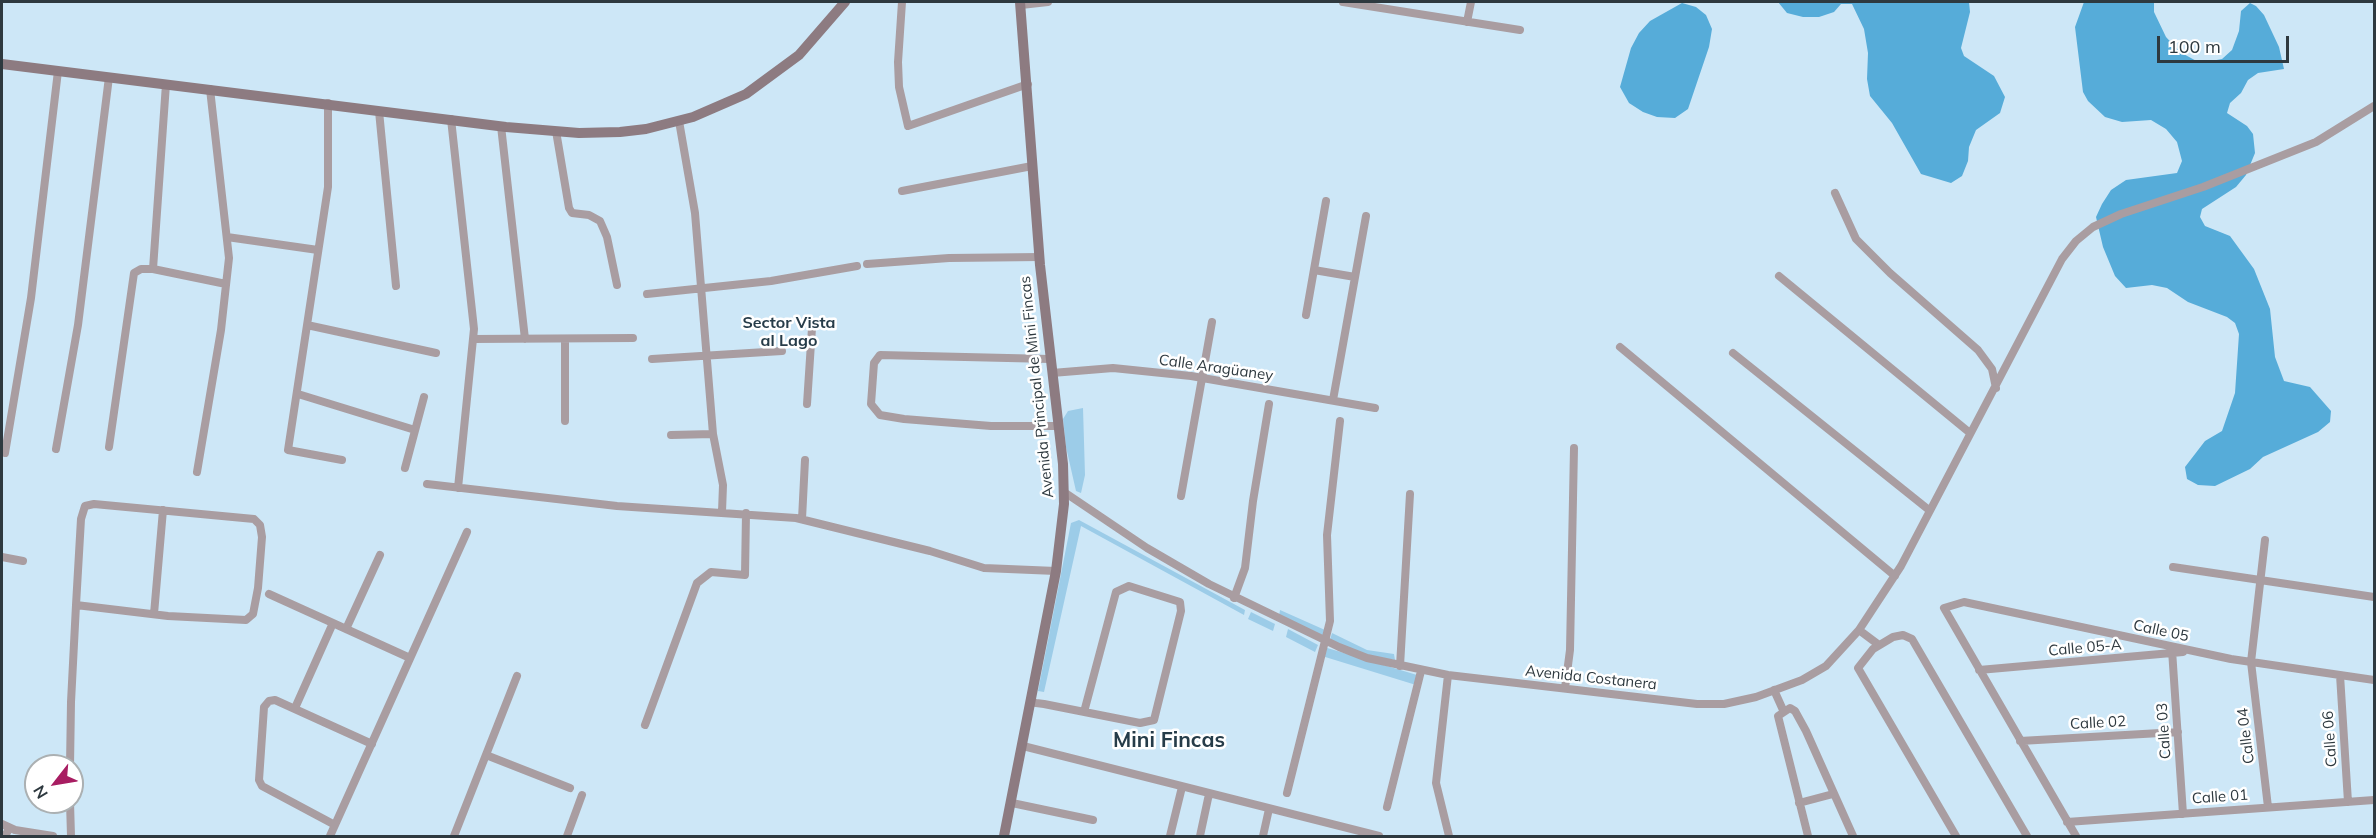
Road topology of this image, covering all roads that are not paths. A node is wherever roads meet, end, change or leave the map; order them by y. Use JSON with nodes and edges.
{"nodes":[{"id":1,"x":845,"y":2,"type":"edge"},
{"id":2,"x":902,"y":2,"type":"edge"},
{"id":3,"x":1048,"y":2,"type":"edge"},
{"id":4,"x":1343,"y":2,"type":"edge"},
{"id":5,"x":1471,"y":2,"type":"edge"},
{"id":6,"x":1021,"y":3,"type":"edge"},
{"id":7,"x":1467,"y":22,"type":"junction"},
{"id":8,"x":1520,"y":30,"type":"dead end"},
{"id":9,"x":2,"y":64,"type":"edge"},
{"id":10,"x":58,"y":71,"type":"junction"},
{"id":11,"x":109,"y":77,"type":"junction"},
{"id":12,"x":166,"y":84,"type":"junction"},
{"id":13,"x":1028,"y":84,"type":"junction"},
{"id":14,"x":210,"y":89,"type":"junction"},
{"id":15,"x":328,"y":103,"type":"junction"},
{"id":16,"x":2374,"y":106,"type":"edge"},
{"id":17,"x":379,"y":111,"type":"junction"},
{"id":18,"x":451,"y":120,"type":"junction"},
{"id":19,"x":679,"y":122,"type":"junction"},
{"id":20,"x":501,"y":126,"type":"junction"},
{"id":21,"x":556,"y":131,"type":"junction"},
{"id":22,"x":1032,"y":166,"type":"junction"},
{"id":23,"x":902,"y":191,"type":"dead end"},
{"id":24,"x":1834,"y":193,"type":"dead end"},
{"id":25,"x":1326,"y":201,"type":"dead end"},
{"id":26,"x":1366,"y":216,"type":"dead end"},
{"id":27,"x":226,"y":237,"type":"junction"},
{"id":28,"x":318,"y":250,"type":"junction"},
{"id":29,"x":1040,"y":257,"type":"junction"},
{"id":30,"x":867,"y":264,"type":"dead end"},
{"id":31,"x":858,"y":266,"type":"dead end"},
{"id":32,"x":153,"y":269,"type":"junction"},
{"id":33,"x":1314,"y":270,"type":"junction"},
{"id":34,"x":1779,"y":276,"type":"dead end"},
{"id":35,"x":1355,"y":277,"type":"junction"},
{"id":36,"x":226,"y":284,"type":"junction"},
{"id":37,"x":617,"y":285,"type":"dead end"},
{"id":38,"x":396,"y":286,"type":"dead end"},
{"id":39,"x":702,"y":288,"type":"junction"},
{"id":40,"x":647,"y":294,"type":"dead end"},
{"id":41,"x":1306,"y":315,"type":"dead end"},
{"id":42,"x":1212,"y":322,"type":"dead end"},
{"id":43,"x":307,"y":325,"type":"junction"},
{"id":44,"x":812,"y":328,"type":"dead end"},
{"id":45,"x":633,"y":338,"type":"dead end"},
{"id":46,"x":473,"y":339,"type":"junction"},
{"id":47,"x":525,"y":339,"type":"junction"},
{"id":48,"x":564,"y":339,"type":"junction"},
{"id":49,"x":1620,"y":347,"type":"dead end"},
{"id":50,"x":782,"y":351,"type":"dead end"},
{"id":51,"x":436,"y":353,"type":"dead end"},
{"id":52,"x":1733,"y":353,"type":"dead end"},
{"id":53,"x":707,"y":356,"type":"junction"},
{"id":54,"x":652,"y":359,"type":"dead end"},
{"id":55,"x":1050,"y":359,"type":"junction"},
{"id":56,"x":1052,"y":373,"type":"junction"},
{"id":57,"x":1200,"y":378,"type":"junction"},
{"id":58,"x":1995,"y":388,"type":"junction"},
{"id":59,"x":298,"y":394,"type":"junction"},
{"id":60,"x":424,"y":397,"type":"dead end"},
{"id":61,"x":1333,"y":400,"type":"junction"},
{"id":62,"x":807,"y":404,"type":"dead end"},
{"id":63,"x":1269,"y":404,"type":"dead end"},
{"id":64,"x":1375,"y":408,"type":"dead end"},
{"id":65,"x":565,"y":421,"type":"dead end"},
{"id":66,"x":1340,"y":421,"type":"dead end"},
{"id":67,"x":1058,"y":426,"type":"junction"},
{"id":68,"x":415,"y":430,"type":"junction"},
{"id":69,"x":1970,"y":433,"type":"junction"},
{"id":70,"x":671,"y":435,"type":"dead end"},
{"id":71,"x":713,"y":435,"type":"junction"},
{"id":72,"x":109,"y":447,"type":"dead end"},
{"id":73,"x":1574,"y":448,"type":"dead end"},
{"id":74,"x":56,"y":449,"type":"dead end"},
{"id":75,"x":4,"y":453,"type":"dead end"},
{"id":76,"x":342,"y":460,"type":"dead end"},
{"id":77,"x":805,"y":460,"type":"dead end"},
{"id":78,"x":405,"y":468,"type":"dead end"},
{"id":79,"x":197,"y":472,"type":"dead end"},
{"id":80,"x":427,"y":484,"type":"dead end"},
{"id":81,"x":458,"y":488,"type":"junction"},
{"id":82,"x":1064,"y":492,"type":"junction"},
{"id":83,"x":1410,"y":494,"type":"dead end"},
{"id":84,"x":1181,"y":496,"type":"dead end"},
{"id":85,"x":163,"y":510,"type":"junction"},
{"id":86,"x":1929,"y":510,"type":"junction"},
{"id":87,"x":722,"y":512,"type":"junction"},
{"id":88,"x":746,"y":513,"type":"junction"},
{"id":89,"x":802,"y":519,"type":"junction"},
{"id":90,"x":467,"y":532,"type":"dead end"},
{"id":91,"x":2265,"y":540,"type":"dead end"},
{"id":92,"x":380,"y":555,"type":"dead end"},
{"id":93,"x":2,"y":557,"type":"edge"},
{"id":94,"x":23,"y":561,"type":"dead end"},
{"id":95,"x":2174,"y":567,"type":"dead end"},
{"id":96,"x":1056,"y":571,"type":"junction"},
{"id":97,"x":1894,"y":576,"type":"junction"},
{"id":98,"x":2260,"y":580,"type":"junction"},
{"id":99,"x":269,"y":594,"type":"dead end"},
{"id":100,"x":1234,"y":597,"type":"junction"},
{"id":101,"x":2374,"y":597,"type":"edge"},
{"id":102,"x":76,"y":605,"type":"junction"},
{"id":103,"x":154,"y":614,"type":"junction"},
{"id":104,"x":333,"y":623,"type":"junction"},
{"id":105,"x":346,"y":629,"type":"junction"},
{"id":106,"x":1859,"y":630,"type":"junction"},
{"id":107,"x":1324,"y":641,"type":"junction"},
{"id":108,"x":1879,"y":645,"type":"junction"},
{"id":109,"x":2172,"y":650,"type":"junction"},
{"id":110,"x":410,"y":658,"type":"junction"},
{"id":111,"x":2251,"y":662,"type":"junction"},
{"id":112,"x":1400,"y":666,"type":"junction"},
{"id":113,"x":1979,"y":670,"type":"junction"},
{"id":114,"x":1421,"y":671,"type":"junction"},
{"id":115,"x":1449,"y":675,"type":"junction"},
{"id":116,"x":2340,"y":675,"type":"junction"},
{"id":117,"x":517,"y":676,"type":"dead end"},
{"id":118,"x":2374,"y":680,"type":"edge"},
{"id":119,"x":1564,"y":688,"type":"junction"},
{"id":120,"x":1774,"y":690,"type":"junction"},
{"id":121,"x":1031,"y":702,"type":"junction"},
{"id":122,"x":295,"y":708,"type":"junction"},
{"id":123,"x":1783,"y":710,"type":"junction"},
{"id":124,"x":1084,"y":712,"type":"junction"},
{"id":125,"x":645,"y":725,"type":"dead end"},
{"id":126,"x":2178,"y":732,"type":"junction"},
{"id":127,"x":2020,"y":741,"type":"junction"},
{"id":128,"x":372,"y":744,"type":"junction"},
{"id":129,"x":1023,"y":746,"type":"junction"},
{"id":130,"x":70,"y":754,"type":"edge"},
{"id":131,"x":486,"y":755,"type":"junction"},
{"id":132,"x":1182,"y":787,"type":"junction"},
{"id":133,"x":570,"y":788,"type":"dead end"},
{"id":134,"x":1287,"y":793,"type":"dead end"},
{"id":135,"x":1209,"y":794,"type":"junction"},
{"id":136,"x":1833,"y":794,"type":"junction"},
{"id":137,"x":582,"y":795,"type":"dead end"},
{"id":138,"x":2374,"y":800,"type":"edge"},
{"id":139,"x":2348,"y":802,"type":"junction"},
{"id":140,"x":1012,"y":803,"type":"junction"},
{"id":141,"x":1799,"y":803,"type":"junction"},
{"id":142,"x":1387,"y":807,"type":"dead end"},
{"id":143,"x":2268,"y":807,"type":"junction"},
{"id":144,"x":1269,"y":809,"type":"junction"},
{"id":145,"x":70,"y":814,"type":"edge"},
{"id":146,"x":2183,"y":814,"type":"junction"},
{"id":147,"x":1093,"y":820,"type":"dead end"},
{"id":148,"x":2067,"y":822,"type":"junction"},
{"id":149,"x":2,"y":824,"type":"edge"},
{"id":150,"x":335,"y":825,"type":"junction"},
{"id":151,"x":1341,"y":826,"type":"junction"},
{"id":152,"x":9,"y":829,"type":"junction"},
{"id":153,"x":1378,"y":836,"type":"edge"},
{"id":154,"x":5,"y":837,"type":"edge"},
{"id":155,"x":53,"y":837,"type":"edge"},
{"id":156,"x":71,"y":837,"type":"edge"},
{"id":157,"x":330,"y":837,"type":"edge"},
{"id":158,"x":454,"y":837,"type":"edge"},
{"id":159,"x":567,"y":837,"type":"edge"},
{"id":160,"x":1004,"y":837,"type":"edge"},
{"id":161,"x":1170,"y":837,"type":"edge"},
{"id":162,"x":1200,"y":837,"type":"edge"},
{"id":163,"x":1263,"y":837,"type":"edge"},
{"id":164,"x":1339,"y":837,"type":"edge"},
{"id":165,"x":1449,"y":837,"type":"edge"},
{"id":166,"x":1808,"y":837,"type":"edge"},
{"id":167,"x":1852,"y":837,"type":"edge"},
{"id":168,"x":1956,"y":837,"type":"edge"},
{"id":169,"x":2026,"y":837,"type":"edge"},
{"id":170,"x":2076,"y":837,"type":"edge"}],
"edges":[{"from":1,"to":19,"type":"street"},
{"from":2,"to":13,"type":"street"},
{"from":3,"to":6,"type":"street"},
{"from":4,"to":7,"type":"street"},
{"from":5,"to":7,"type":"street"},
{"from":6,"to":13,"type":"street","name":"Avenida Principal de Mini Fincas"},
{"from":7,"to":8,"type":"street"},
{"from":9,"to":10,"type":"street"},
{"from":10,"to":11,"type":"street"},
{"from":10,"to":75,"type":"street"},
{"from":11,"to":12,"type":"street"},
{"from":11,"to":74,"type":"street"},
{"from":12,"to":14,"type":"street"},
{"from":12,"to":32,"type":"street"},
{"from":13,"to":22,"type":"street","name":"Avenida Principal de Mini Fincas"},
{"from":14,"to":15,"type":"street"},
{"from":14,"to":27,"type":"street"},
{"from":15,"to":17,"type":"street"},
{"from":15,"to":28,"type":"street"},
{"from":16,"to":58,"type":"street","name":"Avenida Costanera"},
{"from":17,"to":18,"type":"street"},
{"from":17,"to":38,"type":"street"},
{"from":18,"to":20,"type":"street"},
{"from":18,"to":46,"type":"street"},
{"from":19,"to":21,"type":"street"},
{"from":19,"to":39,"type":"street"},
{"from":20,"to":21,"type":"street"},
{"from":20,"to":47,"type":"street"},
{"from":21,"to":37,"type":"street"},
{"from":22,"to":23,"type":"street"},
{"from":22,"to":29,"type":"street","name":"Avenida Principal de Mini Fincas"},
{"from":24,"to":58,"type":"street"},
{"from":25,"to":33,"type":"street"},
{"from":26,"to":35,"type":"street"},
{"from":27,"to":28,"type":"street"},
{"from":27,"to":36,"type":"street"},
{"from":28,"to":43,"type":"street"},
{"from":29,"to":30,"type":"street"},
{"from":29,"to":55,"type":"street","name":"Avenida Principal de Mini Fincas"},
{"from":31,"to":39,"type":"street"},
{"from":32,"to":36,"type":"street"},
{"from":32,"to":72,"type":"street"},
{"from":33,"to":35,"type":"street"},
{"from":33,"to":41,"type":"street"},
{"from":34,"to":69,"type":"street"},
{"from":35,"to":61,"type":"street"},
{"from":36,"to":79,"type":"street"},
{"from":39,"to":40,"type":"street"},
{"from":39,"to":53,"type":"street"},
{"from":42,"to":57,"type":"street"},
{"from":43,"to":51,"type":"street"},
{"from":43,"to":59,"type":"street"},
{"from":44,"to":62,"type":"street"},
{"from":45,"to":48,"type":"street"},
{"from":46,"to":47,"type":"street"},
{"from":46,"to":81,"type":"street"},
{"from":47,"to":48,"type":"street"},
{"from":48,"to":65,"type":"street"},
{"from":49,"to":97,"type":"street"},
{"from":50,"to":53,"type":"street"},
{"from":52,"to":86,"type":"street"},
{"from":53,"to":54,"type":"street"},
{"from":53,"to":71,"type":"street"},
{"from":55,"to":56,"type":"street","name":"Avenida Principal de Mini Fincas"},
{"from":55,"to":67,"type":"street"},
{"from":56,"to":57,"type":"street","name":"Calle Aragüaney"},
{"from":56,"to":67,"type":"street","name":"Avenida Principal de Mini Fincas"},
{"from":57,"to":61,"type":"street","name":"Calle Aragüaney"},
{"from":57,"to":84,"type":"street"},
{"from":58,"to":69,"type":"street","name":"Avenida Costanera"},
{"from":59,"to":68,"type":"street"},
{"from":59,"to":76,"type":"street"},
{"from":60,"to":68,"type":"street"},
{"from":61,"to":64,"type":"street","name":"Calle Aragüaney"},
{"from":63,"to":100,"type":"street"},
{"from":66,"to":107,"type":"street"},
{"from":67,"to":82,"type":"street","name":"Avenida Principal de Mini Fincas"},
{"from":68,"to":78,"type":"street"},
{"from":69,"to":86,"type":"street","name":"Avenida Costanera"},
{"from":70,"to":71,"type":"street"},
{"from":71,"to":87,"type":"street"},
{"from":73,"to":119,"type":"street"},
{"from":77,"to":89,"type":"street"},
{"from":80,"to":81,"type":"street"},
{"from":81,"to":87,"type":"street"},
{"from":82,"to":96,"type":"street","name":"Avenida Principal de Mini Fincas"},
{"from":82,"to":100,"type":"street","name":"Avenida Costanera"},
{"from":83,"to":112,"type":"street"},
{"from":85,"to":102,"type":"street"},
{"from":85,"to":103,"type":"street"},
{"from":85,"to":103,"type":"street"},
{"from":86,"to":97,"type":"street","name":"Avenida Costanera"},
{"from":87,"to":88,"type":"street"},
{"from":88,"to":89,"type":"street"},
{"from":88,"to":125,"type":"street"},
{"from":89,"to":96,"type":"street"},
{"from":90,"to":110,"type":"street"},
{"from":91,"to":98,"type":"street","name":"Calle 04"},
{"from":92,"to":105,"type":"street"},
{"from":93,"to":94,"type":"street"},
{"from":95,"to":98,"type":"street"},
{"from":96,"to":121,"type":"street","name":"Avenida Principal de Mini Fincas"},
{"from":97,"to":106,"type":"street","name":"Avenida Costanera"},
{"from":98,"to":101,"type":"street"},
{"from":98,"to":111,"type":"street","name":"Calle 04"},
{"from":99,"to":104,"type":"street"},
{"from":100,"to":107,"type":"street","name":"Avenida Costanera"},
{"from":102,"to":103,"type":"street"},
{"from":102,"to":130,"type":"street"},
{"from":104,"to":105,"type":"street"},
{"from":104,"to":122,"type":"street"},
{"from":105,"to":110,"type":"street"},
{"from":106,"to":108,"type":"street"},
{"from":106,"to":120,"type":"street","name":"Avenida Costanera"},
{"from":107,"to":112,"type":"street","name":"Avenida Costanera"},
{"from":107,"to":134,"type":"street"},
{"from":108,"to":168,"type":"street"},
{"from":108,"to":169,"type":"street"},
{"from":109,"to":111,"type":"street","name":"Calle 05"},
{"from":109,"to":113,"type":"street","name":"Calle 05-A"},
{"from":109,"to":113,"type":"street","name":"Calle 05"},
{"from":109,"to":126,"type":"street","name":"Calle 03"},
{"from":110,"to":128,"type":"street"},
{"from":111,"to":116,"type":"street","name":"Calle 05"},
{"from":111,"to":143,"type":"street","name":"Calle 04"},
{"from":112,"to":114,"type":"street","name":"Avenida Costanera"},
{"from":113,"to":127,"type":"street"},
{"from":114,"to":115,"type":"street","name":"Avenida Costanera"},
{"from":114,"to":142,"type":"street"},
{"from":115,"to":119,"type":"street","name":"Avenida Costanera"},
{"from":115,"to":165,"type":"street"},
{"from":116,"to":118,"type":"street","name":"Calle 05"},
{"from":116,"to":139,"type":"street","name":"Calle 06"},
{"from":117,"to":131,"type":"street"},
{"from":119,"to":120,"type":"street","name":"Avenida Costanera"},
{"from":120,"to":123,"type":"street"},
{"from":121,"to":124,"type":"street"},
{"from":121,"to":129,"type":"street","name":"Avenida Principal de Mini Fincas"},
{"from":122,"to":128,"type":"street"},
{"from":122,"to":150,"type":"street"},
{"from":123,"to":136,"type":"street"},
{"from":123,"to":141,"type":"street"},
{"from":124,"to":124,"type":"street"},
{"from":126,"to":127,"type":"street","name":"Calle 02"},
{"from":126,"to":146,"type":"street","name":"Calle 03"},
{"from":127,"to":148,"type":"street"},
{"from":128,"to":150,"type":"street"},
{"from":129,"to":132,"type":"street"},
{"from":129,"to":140,"type":"street","name":"Avenida Principal de Mini Fincas"},
{"from":131,"to":133,"type":"street"},
{"from":131,"to":158,"type":"street"},
{"from":132,"to":135,"type":"street"},
{"from":132,"to":161,"type":"street"},
{"from":135,"to":144,"type":"street"},
{"from":135,"to":162,"type":"street"},
{"from":136,"to":141,"type":"street"},
{"from":136,"to":167,"type":"street"},
{"from":137,"to":159,"type":"street"},
{"from":138,"to":139,"type":"street","name":"Calle 01"},
{"from":139,"to":143,"type":"street","name":"Calle 01"},
{"from":140,"to":147,"type":"street"},
{"from":140,"to":160,"type":"street","name":"Avenida Principal de Mini Fincas"},
{"from":141,"to":166,"type":"street"},
{"from":143,"to":146,"type":"street","name":"Calle 01"},
{"from":144,"to":151,"type":"street"},
{"from":144,"to":163,"type":"street"},
{"from":145,"to":156,"type":"street"},
{"from":146,"to":148,"type":"street","name":"Calle 01"},
{"from":148,"to":170,"type":"street"},
{"from":149,"to":152,"type":"street"},
{"from":150,"to":157,"type":"street"},
{"from":151,"to":153,"type":"street"},
{"from":151,"to":164,"type":"street"},
{"from":152,"to":154,"type":"street"},
{"from":152,"to":155,"type":"street"}]}
